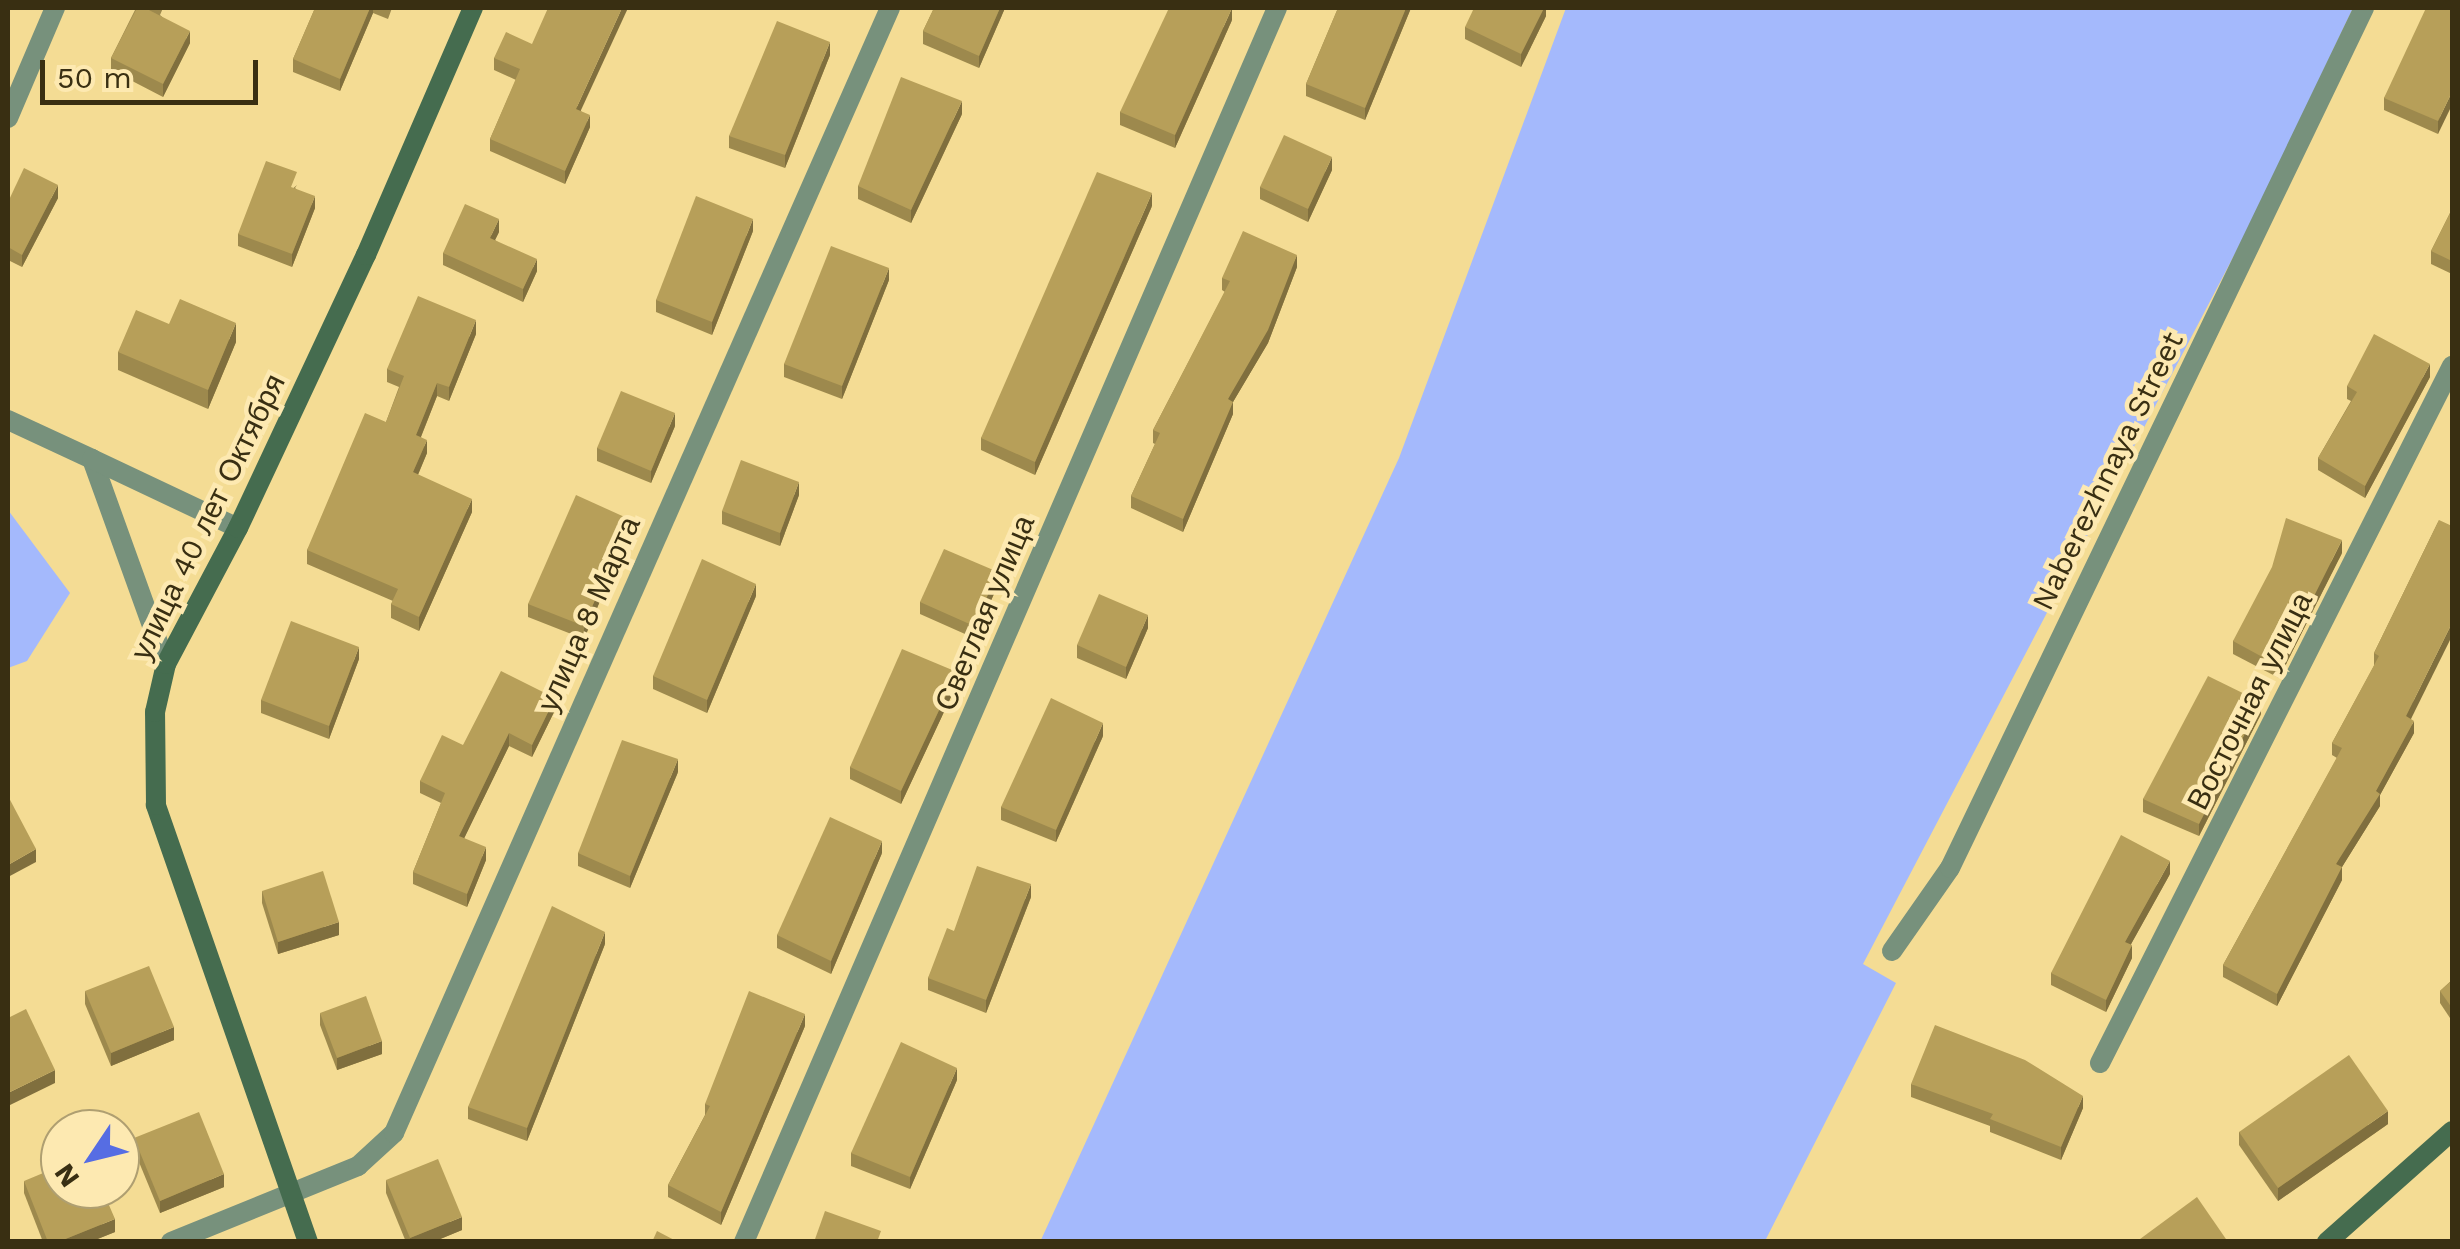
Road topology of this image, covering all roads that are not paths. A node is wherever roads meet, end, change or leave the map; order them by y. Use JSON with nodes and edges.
{"nodes":[{"id":1,"x":55,"y":8,"type":"edge"},
{"id":2,"x":473,"y":8,"type":"edge"},
{"id":3,"x":890,"y":8,"type":"edge"},
{"id":4,"x":1277,"y":8,"type":"edge"},
{"id":5,"x":2364,"y":8,"type":"edge"},
{"id":6,"x":8,"y":118,"type":"edge"},
{"id":7,"x":2452,"y":366,"type":"edge"},
{"id":8,"x":8,"y":420,"type":"edge"},
{"id":9,"x":92,"y":459,"type":"junction"},
{"id":10,"x":238,"y":528,"type":"junction"},
{"id":11,"x":166,"y":664,"type":"junction"},
{"id":12,"x":1892,"y":952,"type":"dead end"},
{"id":13,"x":2100,"y":1063,"type":"dead end"},
{"id":14,"x":2452,"y":1131,"type":"edge"},
{"id":15,"x":288,"y":1190,"type":"junction"},
{"id":16,"x":171,"y":1242,"type":"edge"},
{"id":17,"x":308,"y":1242,"type":"edge"},
{"id":18,"x":744,"y":1242,"type":"edge"},
{"id":19,"x":2327,"y":1242,"type":"edge"}],
"edges":[{"from":1,"to":6,"type":"street"},
{"from":2,"to":10,"type":"main road","name":"улица 40 лет Октября"},
{"from":3,"to":15,"type":"street","name":"улица 8 Марта"},
{"from":4,"to":18,"type":"street","name":"Светлая улица"},
{"from":5,"to":12,"type":"street","name":"Naberezhnaya Street"},
{"from":7,"to":13,"type":"street","name":"Восточная улица"},
{"from":8,"to":9,"type":"street"},
{"from":9,"to":10,"type":"street"},
{"from":9,"to":11,"type":"street"},
{"from":10,"to":11,"type":"main road","name":"улица 40 лет Октября"},
{"from":11,"to":15,"type":"main road","name":"улица 40 лет Октября"},
{"from":14,"to":19,"type":"main road"},
{"from":15,"to":16,"type":"street","name":"улица 8 Марта"},
{"from":15,"to":17,"type":"main road","name":"улица 40 лет Октября"}]}
